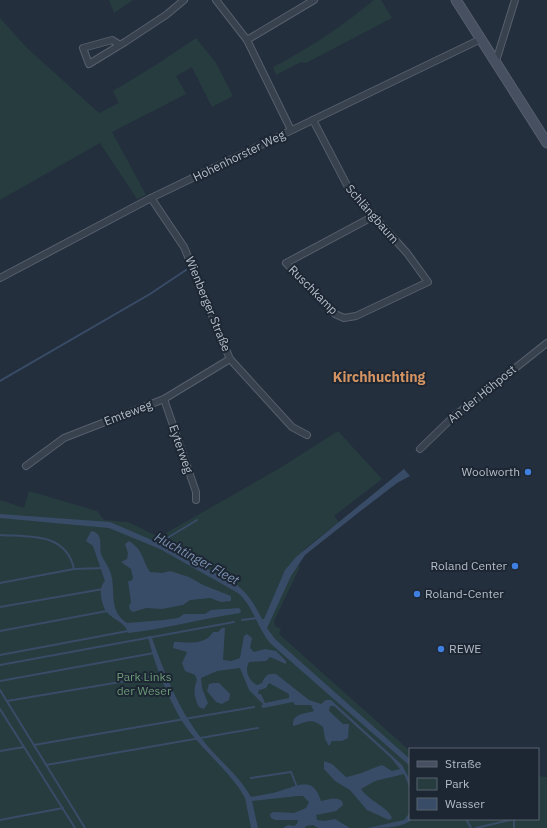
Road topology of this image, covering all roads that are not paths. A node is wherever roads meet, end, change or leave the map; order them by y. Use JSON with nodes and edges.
{"nodes":[{"id":1,"x":184,"y":0,"type":"edge"},
{"id":2,"x":216,"y":0,"type":"edge"},
{"id":3,"x":314,"y":0,"type":"edge"},
{"id":4,"x":456,"y":0,"type":"edge"},
{"id":5,"x":515,"y":0,"type":"edge"},
{"id":6,"x":481,"y":39,"type":"junction"},
{"id":7,"x":247,"y":40,"type":"junction"},
{"id":8,"x":120,"y":44,"type":"junction"},
{"id":9,"x":496,"y":61,"type":"junction"},
{"id":10,"x":313,"y":120,"type":"junction"},
{"id":11,"x":291,"y":130,"type":"junction"},
{"id":12,"x":547,"y":142,"type":"edge"},
{"id":13,"x":151,"y":198,"type":"junction"},
{"id":14,"x":372,"y":217,"type":"junction"},
{"id":15,"x":0,"y":278,"type":"edge"},
{"id":16,"x":428,"y":282,"type":"joint"},
{"id":17,"x":547,"y":343,"type":"edge"},
{"id":18,"x":230,"y":359,"type":"junction"},
{"id":19,"x":164,"y":399,"type":"junction"},
{"id":20,"x":307,"y":435,"type":"dead end"},
{"id":21,"x":420,"y":449,"type":"dead end"},
{"id":22,"x":26,"y":466,"type":"dead end"},
{"id":23,"x":196,"y":500,"type":"dead end"}],
"edges":[{"from":1,"to":8,"type":"street"},
{"from":2,"to":7,"type":"street"},
{"from":3,"to":7,"type":"street"},
{"from":4,"to":6,"type":"main road"},
{"from":5,"to":9,"type":"street"},
{"from":6,"to":9,"type":"main road"},
{"from":6,"to":10,"type":"street","name":"Hohenhorster Weg"},
{"from":7,"to":11,"type":"street"},
{"from":8,"to":8,"type":"street"},
{"from":9,"to":12,"type":"main road"},
{"from":10,"to":11,"type":"street","name":"Hohenhorster Weg"},
{"from":10,"to":14,"type":"street","name":"Schlängbaum"},
{"from":11,"to":13,"type":"street","name":"Hohenhorster Weg"},
{"from":13,"to":15,"type":"street","name":"Hohenhorster Weg"},
{"from":13,"to":18,"type":"street","name":"Wienberger Straße"},
{"from":14,"to":16,"type":"street","name":"Schlängbaum"},
{"from":14,"to":16,"type":"street","name":"Ruschkamp"},
{"from":17,"to":21,"type":"street","name":"An der Höhpost"},
{"from":18,"to":19,"type":"street","name":"Emteweg"},
{"from":18,"to":20,"type":"street","name":"Wienberger Straße"},
{"from":19,"to":22,"type":"street","name":"Emteweg"},
{"from":19,"to":23,"type":"street","name":"Eyterweg"}]}
